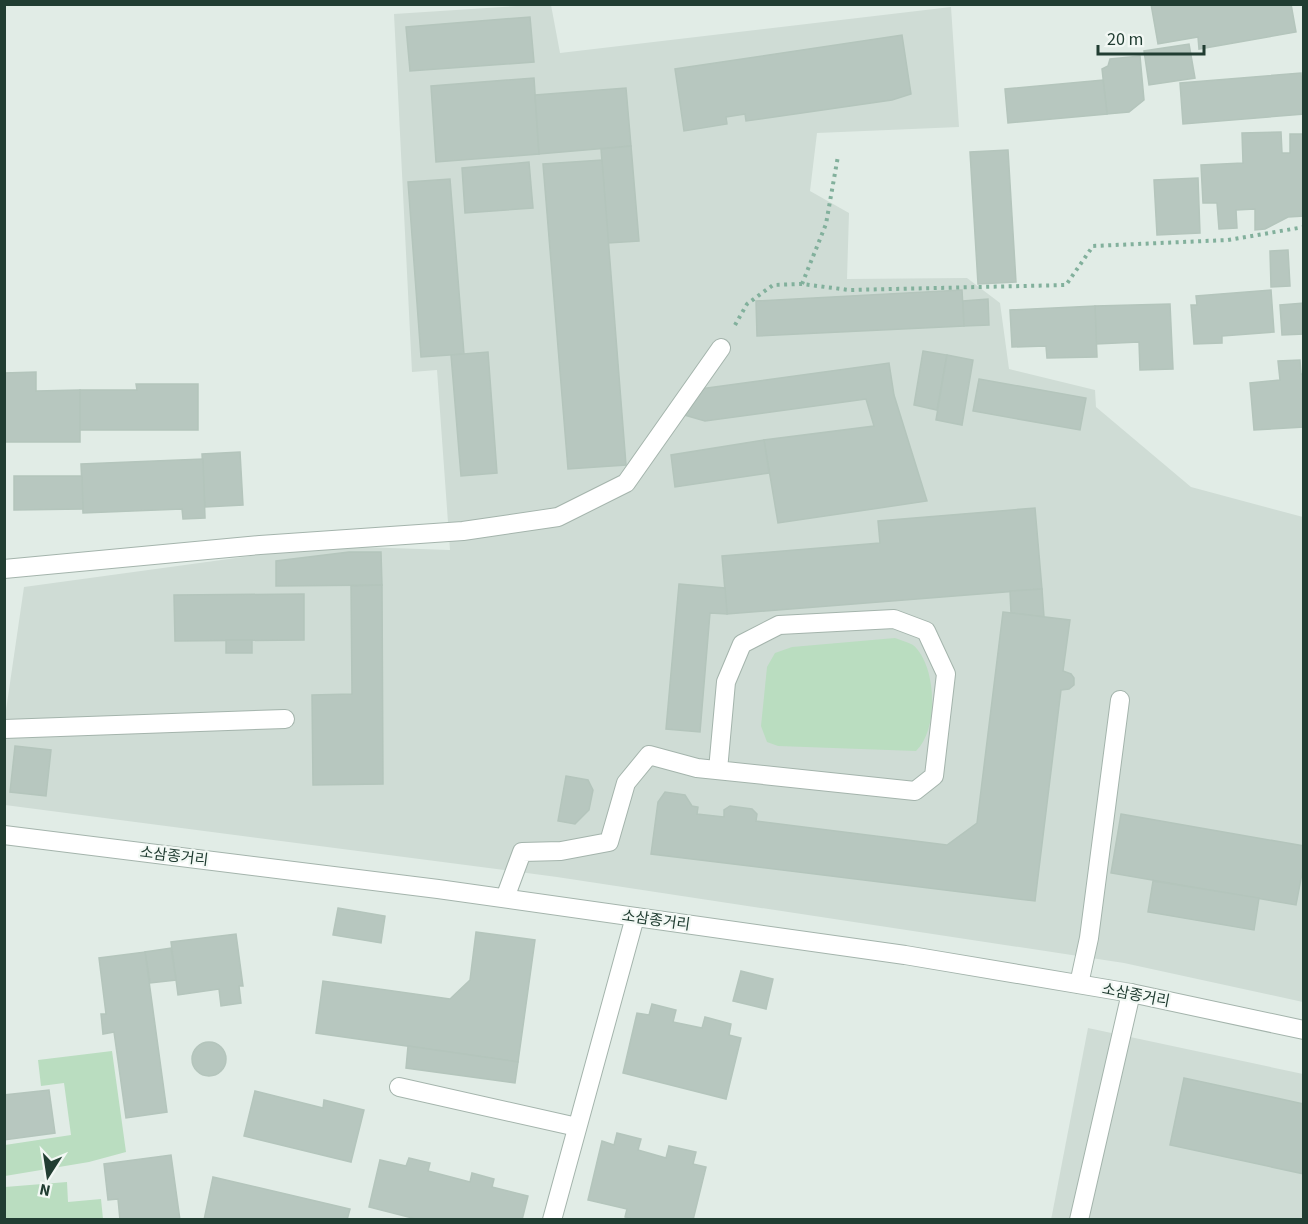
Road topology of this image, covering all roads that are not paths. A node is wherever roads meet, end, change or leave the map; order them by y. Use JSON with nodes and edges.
{"nodes":[{"id":1,"x":721,"y":348,"type":"road end"},
{"id":2,"x":4,"y":569,"type":"edge"},
{"id":3,"x":1120,"y":700,"type":"dead end"},
{"id":4,"x":285,"y":719,"type":"dead end"},
{"id":5,"x":4,"y":729,"type":"edge"},
{"id":6,"x":718,"y":770,"type":"junction"},
{"id":7,"x":4,"y":835,"type":"edge"},
{"id":8,"x":505,"y":898,"type":"junction"},
{"id":9,"x":635,"y":917,"type":"junction"},
{"id":10,"x":1079,"y":984,"type":"junction"},
{"id":11,"x":1131,"y":993,"type":"junction"},
{"id":12,"x":1302,"y":1024,"type":"edge"},
{"id":13,"x":399,"y":1087,"type":"dead end"},
{"id":14,"x":578,"y":1127,"type":"junction"},
{"id":15,"x":552,"y":1220,"type":"edge"},
{"id":16,"x":1078,"y":1220,"type":"edge"}],
"edges":[{"from":1,"to":2,"type":"street"},
{"from":3,"to":10,"type":"street"},
{"from":4,"to":5,"type":"street"},
{"from":6,"to":6,"type":"street"},
{"from":6,"to":8,"type":"street"},
{"from":7,"to":8,"type":"street","name":"소삼종거리"},
{"from":8,"to":9,"type":"street","name":"소삼종거리"},
{"from":9,"to":10,"type":"street","name":"소삼종거리"},
{"from":9,"to":14,"type":"street"},
{"from":10,"to":11,"type":"street","name":"소삼종거리"},
{"from":11,"to":12,"type":"street","name":"소삼종거리"},
{"from":11,"to":16,"type":"street"},
{"from":13,"to":14,"type":"street"},
{"from":14,"to":15,"type":"street"}]}
